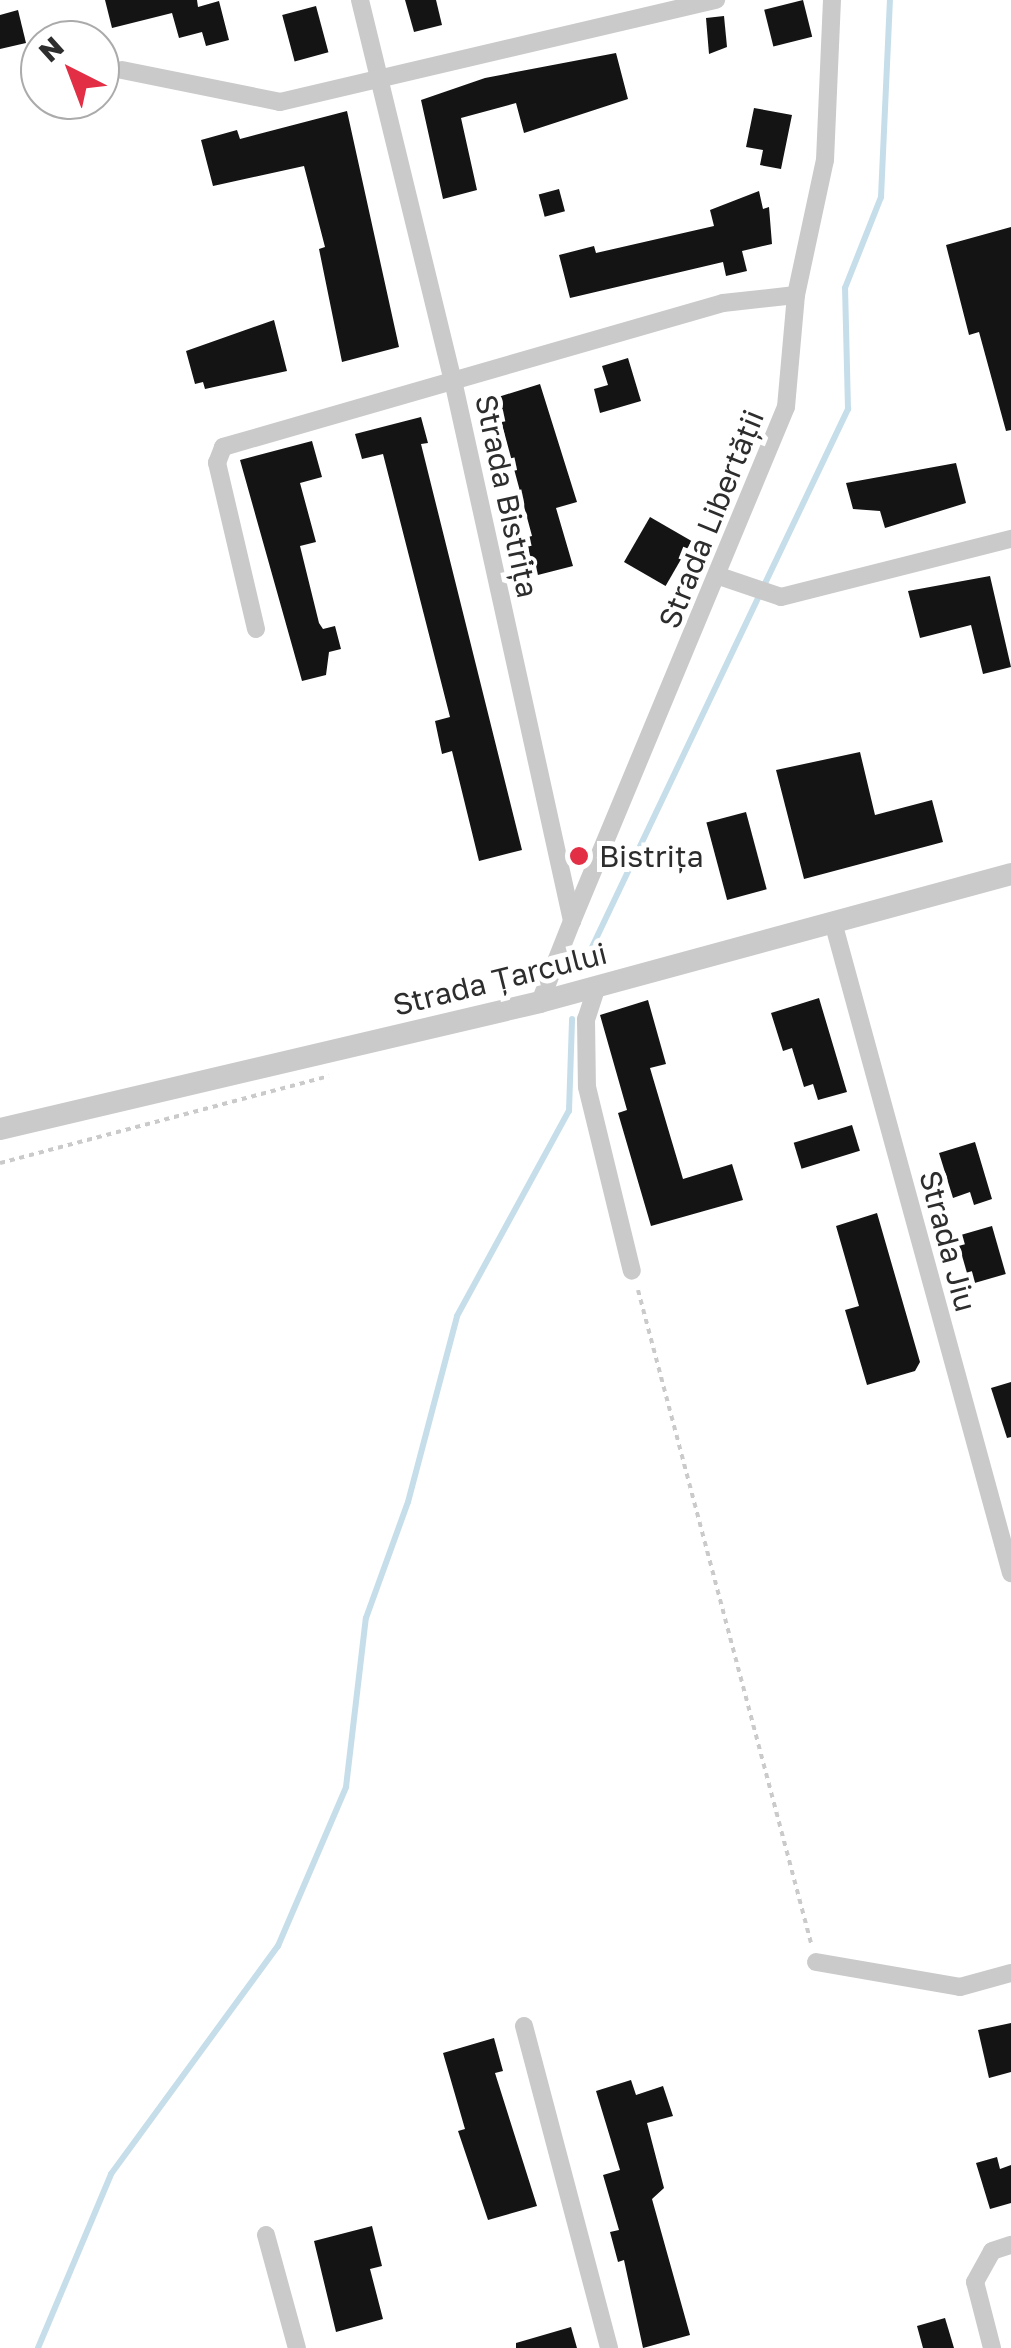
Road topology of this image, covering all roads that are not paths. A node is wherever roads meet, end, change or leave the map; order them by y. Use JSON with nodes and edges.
{"nodes":[{"id":1,"x":360,"y":0,"type":"edge"},
{"id":2,"x":716,"y":0,"type":"edge"},
{"id":3,"x":832,"y":0,"type":"edge"},
{"id":4,"x":122,"y":70,"type":"dead end"},
{"id":5,"x":378,"y":78,"type":"junction"},
{"id":6,"x":796,"y":295,"type":"junction"},
{"id":7,"x":454,"y":385,"type":"junction"},
{"id":8,"x":1011,"y":539,"type":"edge"},
{"id":9,"x":720,"y":576,"type":"junction"},
{"id":10,"x":256,"y":629,"type":"dead end"},
{"id":11,"x":1011,"y":874,"type":"edge"},
{"id":12,"x":572,"y":920,"type":"junction"},
{"id":13,"x":833,"y":922,"type":"junction"},
{"id":14,"x":597,"y":986,"type":"junction"},
{"id":15,"x":540,"y":1002,"type":"junction"},
{"id":16,"x":0,"y":1128,"type":"edge"},
{"id":17,"x":632,"y":1271,"type":"road end"},
{"id":18,"x":1011,"y":1573,"type":"edge"},
{"id":19,"x":816,"y":1962,"type":"road end"},
{"id":20,"x":1011,"y":1973,"type":"edge"},
{"id":21,"x":524,"y":2026,"type":"dead end"},
{"id":22,"x":266,"y":2235,"type":"dead end"},
{"id":23,"x":1011,"y":2245,"type":"edge"},
{"id":24,"x":297,"y":2348,"type":"edge"},
{"id":25,"x":609,"y":2348,"type":"edge"},
{"id":26,"x":992,"y":2348,"type":"edge"}],
"edges":[{"from":1,"to":5,"type":"street","name":"Strada Bistrița"},
{"from":2,"to":5,"type":"street"},
{"from":3,"to":6,"type":"street","name":"Strada Libertății"},
{"from":4,"to":5,"type":"street"},
{"from":5,"to":7,"type":"street","name":"Strada Bistrița"},
{"from":6,"to":7,"type":"street"},
{"from":6,"to":9,"type":"street","name":"Strada Libertății"},
{"from":7,"to":10,"type":"street"},
{"from":7,"to":12,"type":"street","name":"Strada Bistrița"},
{"from":8,"to":9,"type":"street"},
{"from":9,"to":12,"type":"street","name":"Strada Libertății"},
{"from":11,"to":13,"type":"street","name":"Strada Țarcului"},
{"from":12,"to":15,"type":"street"},
{"from":13,"to":14,"type":"street","name":"Strada Țarcului"},
{"from":13,"to":18,"type":"street","name":"Strada Jiu"},
{"from":14,"to":15,"type":"street","name":"Strada Țarcului"},
{"from":14,"to":17,"type":"street"},
{"from":15,"to":16,"type":"street","name":"Strada Țarcului"},
{"from":19,"to":20,"type":"street"},
{"from":21,"to":25,"type":"street"},
{"from":22,"to":24,"type":"street"},
{"from":23,"to":26,"type":"street"}]}
